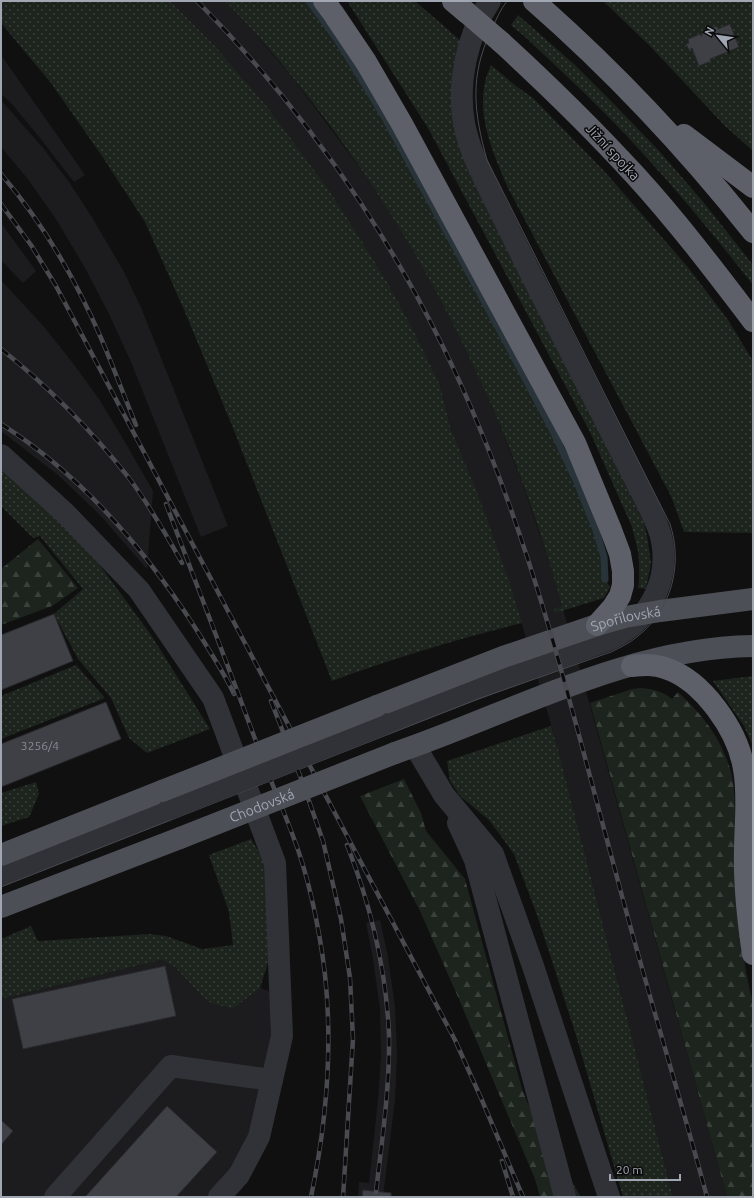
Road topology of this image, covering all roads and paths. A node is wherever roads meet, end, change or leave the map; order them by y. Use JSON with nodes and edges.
{"nodes":[{"id":1,"x":324,"y":1,"type":"edge"},
{"id":2,"x":490,"y":1,"type":"edge"},
{"id":3,"x":534,"y":1,"type":"edge"},
{"id":4,"x":459,"y":6,"type":"edge"},
{"id":5,"x":638,"y":101,"type":"junction"},
{"id":6,"x":753,"y":187,"type":"edge"},
{"id":7,"x":753,"y":232,"type":"edge"},
{"id":8,"x":753,"y":321,"type":"edge"},
{"id":9,"x":1,"y":454,"type":"edge"},
{"id":10,"x":753,"y":599,"type":"edge"},
{"id":11,"x":643,"y":614,"type":"junction"},
{"id":12,"x":596,"y":625,"type":"junction"},
{"id":13,"x":753,"y":646,"type":"edge"},
{"id":14,"x":632,"y":666,"type":"junction"},
{"id":15,"x":380,"y":715,"type":"junction"},
{"id":16,"x":415,"y":746,"type":"junction"},
{"id":17,"x":444,"y":795,"type":"junction"},
{"id":18,"x":165,"y":800,"type":"junction"},
{"id":19,"x":1,"y":854,"type":"edge"},
{"id":20,"x":1,"y":875,"type":"edge"},
{"id":21,"x":1,"y":907,"type":"edge"},
{"id":22,"x":753,"y":954,"type":"edge"},
{"id":23,"x":272,"y":1080,"type":"junction"},
{"id":24,"x":55,"y":1197,"type":"edge"},
{"id":25,"x":219,"y":1197,"type":"edge"},
{"id":26,"x":565,"y":1197,"type":"edge"},
{"id":27,"x":609,"y":1197,"type":"edge"}],
"edges":[{"from":1,"to":12,"type":"highway"},
{"from":2,"to":11,"type":"lane"},
{"from":3,"to":5,"type":"highway"},
{"from":4,"to":8,"type":"highway","name":"Jižní spojka","bridge":true},
{"from":5,"to":6,"type":"highway"},
{"from":5,"to":7,"type":"highway"},
{"from":9,"to":23,"type":"lane"},
{"from":10,"to":11,"type":"main road","name":"Spořilovská"},
{"from":11,"to":12,"type":"main road","name":"Spořilovská"},
{"from":11,"to":15,"type":"lane"},
{"from":12,"to":15,"type":"main road","name":"Spořilovská"},
{"from":13,"to":14,"type":"main road"},
{"from":14,"to":16,"type":"main road","name":"Chodovská"},
{"from":14,"to":22,"type":"highway"},
{"from":15,"to":18,"type":"main road","bridge":true},
{"from":16,"to":17,"type":"lane"},
{"from":16,"to":21,"type":"main road","name":"Chodovská","bridge":true},
{"from":17,"to":26,"type":"lane"},
{"from":17,"to":27,"type":"lane"},
{"from":18,"to":19,"type":"main road"},
{"from":18,"to":20,"type":"lane"},
{"from":23,"to":24,"type":"lane"},
{"from":23,"to":25,"type":"lane"}]}
